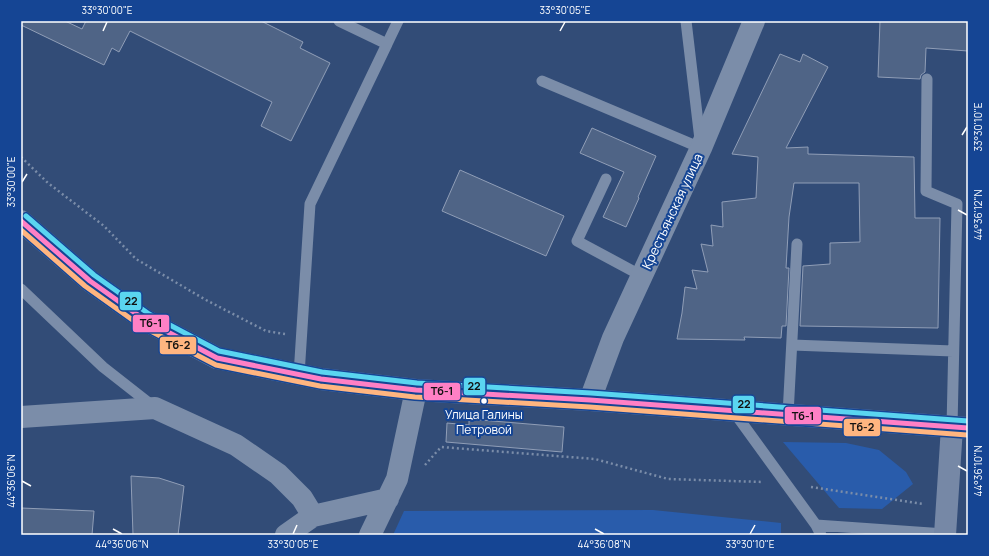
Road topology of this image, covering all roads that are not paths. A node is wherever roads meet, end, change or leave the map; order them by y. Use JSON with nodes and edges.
{"nodes":[{"id":1,"x":339,"y":21,"type":"edge"},
{"id":2,"x":398,"y":21,"type":"edge"},
{"id":3,"x":686,"y":21,"type":"edge"},
{"id":4,"x":754,"y":21,"type":"edge"},
{"id":5,"x":387,"y":44,"type":"junction"},
{"id":6,"x":928,"y":79,"type":"dead end"},
{"id":7,"x":542,"y":81,"type":"dead end"},
{"id":8,"x":701,"y":148,"type":"junction"},
{"id":9,"x":606,"y":179,"type":"dead end"},
{"id":10,"x":21,"y":221,"type":"edge"},
{"id":11,"x":797,"y":244,"type":"dead end"},
{"id":12,"x":642,"y":276,"type":"junction"},
{"id":13,"x":21,"y":289,"type":"edge"},
{"id":14,"x":792,"y":345,"type":"junction"},
{"id":15,"x":953,"y":351,"type":"junction"},
{"id":16,"x":299,"y":375,"type":"junction"},
{"id":17,"x":416,"y":390,"type":"junction"},
{"id":18,"x":590,"y":400,"type":"junction"},
{"id":19,"x":155,"y":408,"type":"junction"},
{"id":20,"x":734,"y":412,"type":"junction"},
{"id":21,"x":788,"y":415,"type":"junction"},
{"id":22,"x":21,"y":417,"type":"edge"},
{"id":23,"x":960,"y":427,"type":"edge"},
{"id":24,"x":388,"y":499,"type":"junction"},
{"id":25,"x":313,"y":516,"type":"junction"},
{"id":26,"x":816,"y":525,"type":"junction"},
{"id":27,"x":286,"y":535,"type":"edge"},
{"id":28,"x":370,"y":535,"type":"edge"},
{"id":29,"x":822,"y":535,"type":"edge"},
{"id":30,"x":945,"y":535,"type":"edge"}],
"edges":[{"from":1,"to":5,"type":"lane"},
{"from":2,"to":5,"type":"lane"},
{"from":3,"to":8,"type":"lane"},
{"from":4,"to":8,"type":"street","name":"Крестьянская улица"},
{"from":5,"to":16,"type":"lane"},
{"from":6,"to":15,"type":"lane"},
{"from":7,"to":8,"type":"lane"},
{"from":8,"to":12,"type":"street","name":"Крестьянская улица"},
{"from":9,"to":12,"type":"lane"},
{"from":10,"to":16,"type":"main road"},
{"from":11,"to":14,"type":"lane"},
{"from":12,"to":18,"type":"street","name":"Крестьянская улица"},
{"from":13,"to":19,"type":"lane"},
{"from":14,"to":15,"type":"lane"},
{"from":14,"to":21,"type":"lane"},
{"from":15,"to":23,"type":"lane"},
{"from":16,"to":17,"type":"main road"},
{"from":17,"to":18,"type":"main road"},
{"from":17,"to":24,"type":"street"},
{"from":18,"to":20,"type":"main road"},
{"from":19,"to":22,"type":"street"},
{"from":19,"to":25,"type":"street"},
{"from":20,"to":21,"type":"main road"},
{"from":20,"to":26,"type":"lane"},
{"from":21,"to":23,"type":"main road"},
{"from":23,"to":30,"type":"main road"},
{"from":24,"to":25,"type":"street"},
{"from":24,"to":28,"type":"street"},
{"from":25,"to":27,"type":"street"},
{"from":26,"to":29,"type":"lane"},
{"from":26,"to":30,"type":"lane"}]}
